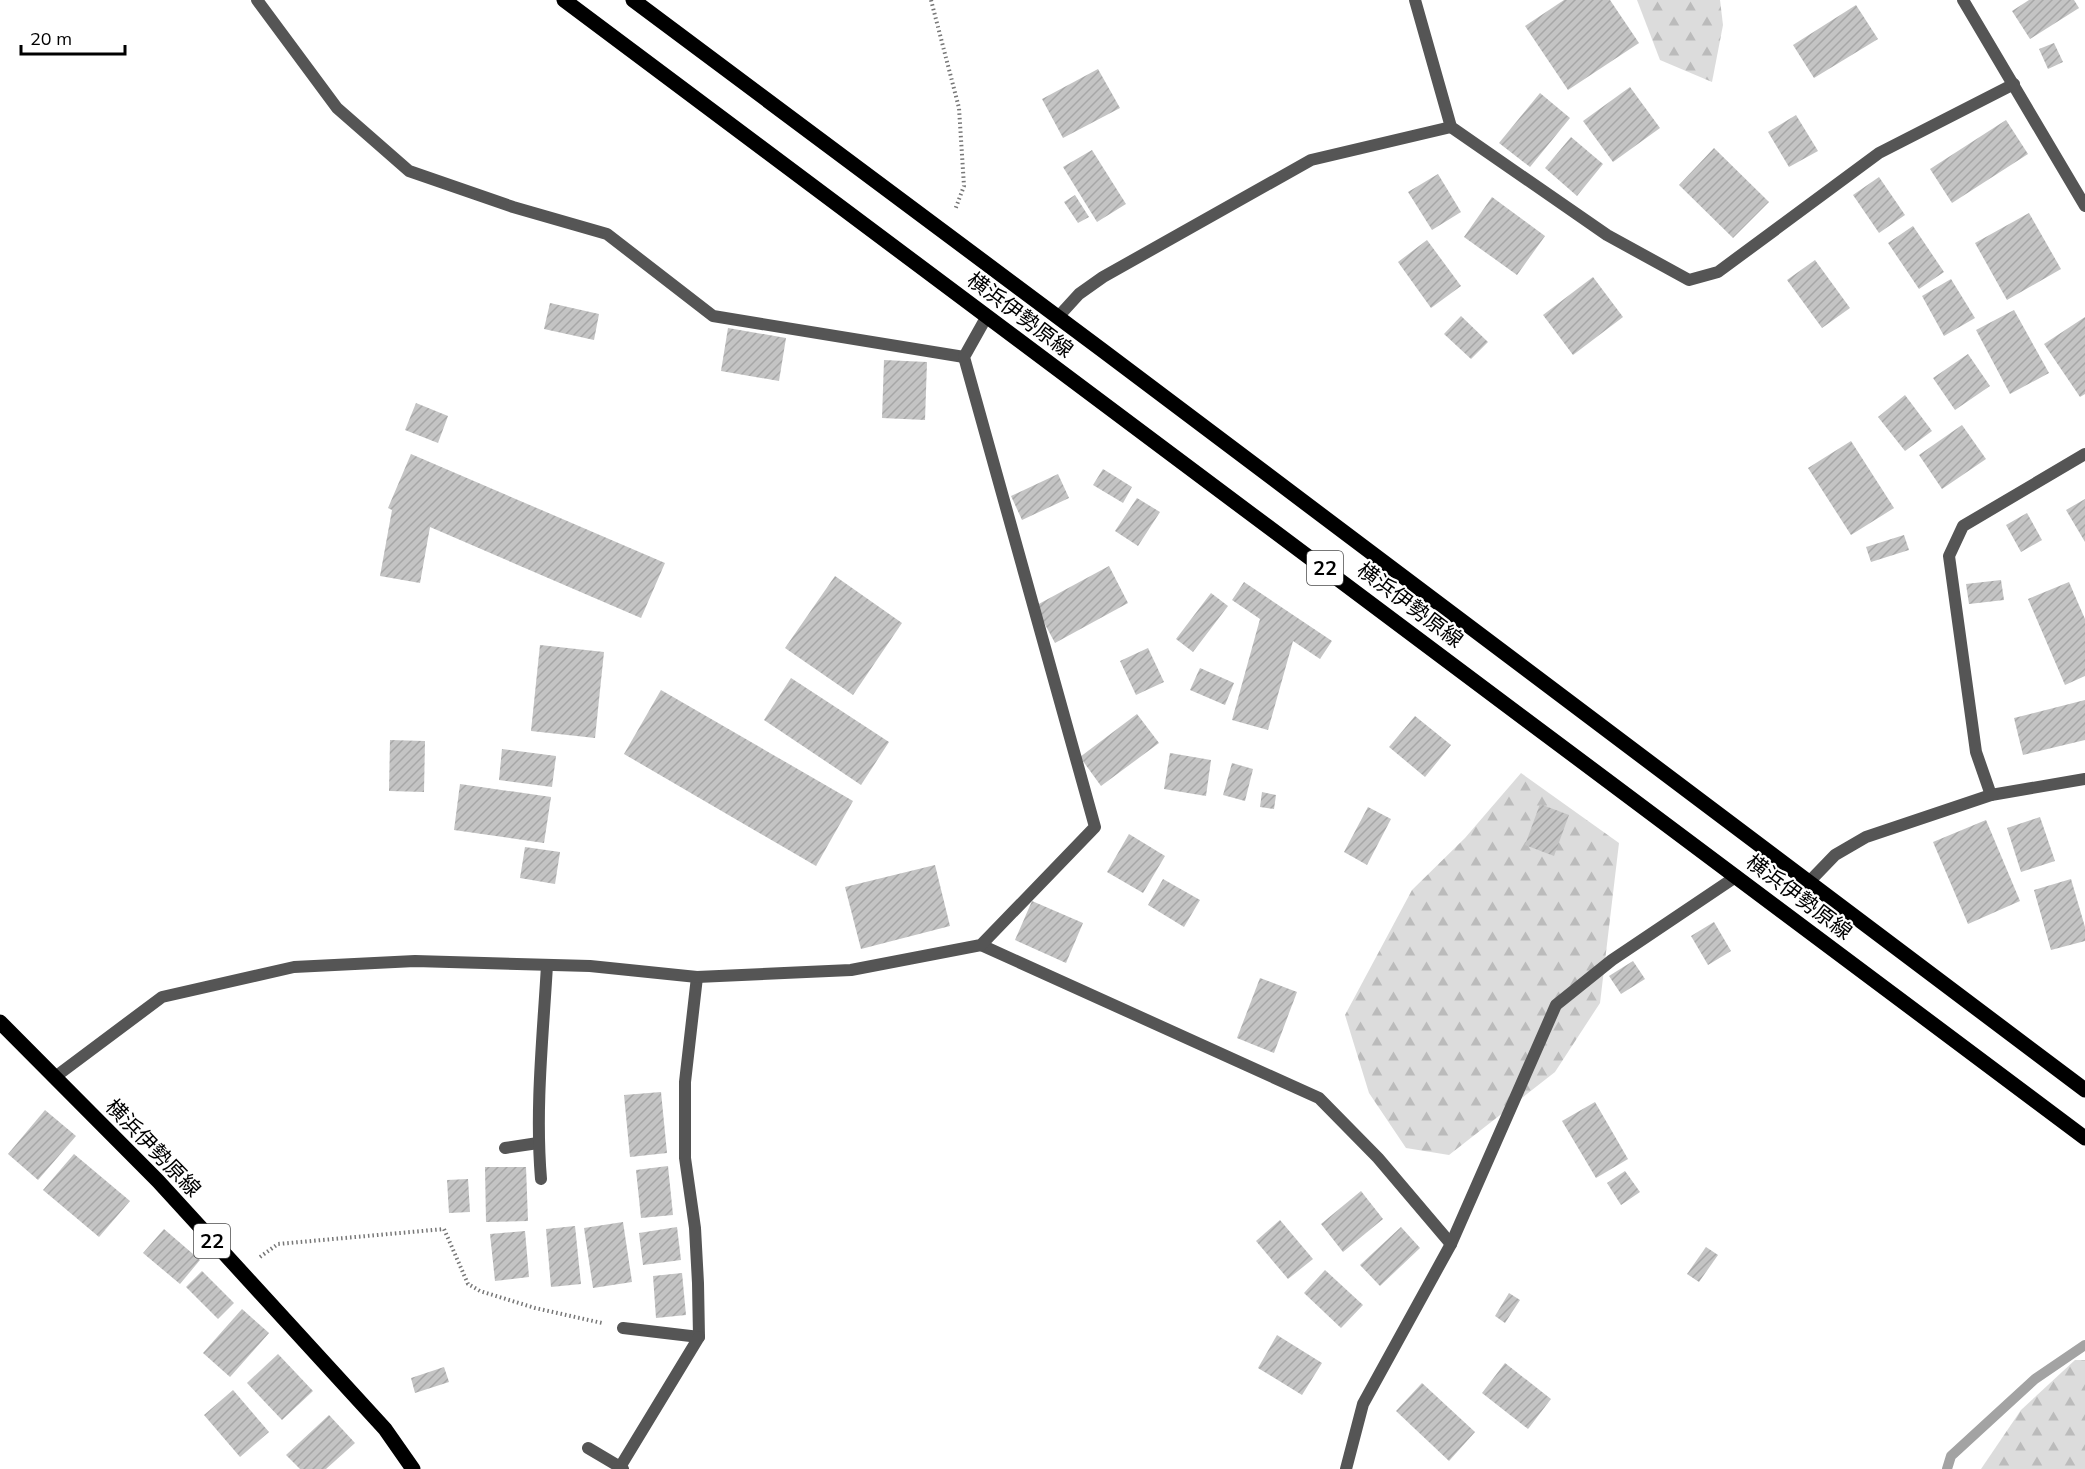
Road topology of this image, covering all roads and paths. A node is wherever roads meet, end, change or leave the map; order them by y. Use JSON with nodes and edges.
{"nodes":[{"id":1,"x":257,"y":0,"type":"edge"},
{"id":2,"x":564,"y":0,"type":"edge"},
{"id":3,"x":633,"y":0,"type":"edge"},
{"id":4,"x":931,"y":0,"type":"edge"},
{"id":5,"x":1415,"y":0,"type":"edge"},
{"id":6,"x":1963,"y":0,"type":"edge"},
{"id":7,"x":2014,"y":84,"type":"junction"},
{"id":8,"x":1451,"y":127,"type":"junction"},
{"id":9,"x":2085,"y":206,"type":"edge"},
{"id":10,"x":941,"y":232,"type":"junction"},
{"id":11,"x":987,"y":316,"type":"junction"},
{"id":12,"x":1058,"y":317,"type":"junction"},
{"id":13,"x":963,"y":357,"type":"junction"},
{"id":14,"x":2085,"y":454,"type":"edge"},
{"id":15,"x":2085,"y":779,"type":"edge"},
{"id":16,"x":1990,"y":795,"type":"junction"},
{"id":17,"x":1737,"y":876,"type":"junction"},
{"id":18,"x":1808,"y":883,"type":"junction"},
{"id":19,"x":981,"y":945,"type":"junction"},
{"id":20,"x":547,"y":964,"type":"junction"},
{"id":21,"x":697,"y":977,"type":"junction"},
{"id":22,"x":0,"y":1023,"type":"edge"},
{"id":23,"x":55,"y":1077,"type":"junction"},
{"id":24,"x":2085,"y":1090,"type":"edge"},
{"id":25,"x":2085,"y":1138,"type":"edge"},
{"id":26,"x":538,"y":1143,"type":"junction"},
{"id":27,"x":505,"y":1148,"type":"dead end"},
{"id":28,"x":541,"y":1179,"type":"dead end"},
{"id":29,"x":1451,"y":1244,"type":"junction"},
{"id":30,"x":241,"y":1272,"type":"junction"},
{"id":31,"x":623,"y":1328,"type":"joint"},
{"id":32,"x":699,"y":1337,"type":"junction"},
{"id":33,"x":588,"y":1448,"type":"dead end"},
{"id":34,"x":621,"y":1468,"type":"edge"},
{"id":35,"x":413,"y":1469,"type":"edge"},
{"id":36,"x":1346,"y":1469,"type":"edge"}],
"edges":[{"from":1,"to":13,"type":"street"},
{"from":2,"to":11,"type":"main road","name":"横浜伊勢原線","number":"22"},
{"from":3,"to":10,"type":"main road","name":"横浜伊勢原線","number":"22"},
{"from":4,"to":10,"type":"path"},
{"from":5,"to":8,"type":"street"},
{"from":6,"to":7,"type":"street"},
{"from":7,"to":8,"type":"street"},
{"from":7,"to":9,"type":"street"},
{"from":8,"to":12,"type":"street"},
{"from":10,"to":12,"type":"main road","name":"横浜伊勢原線","number":"22"},
{"from":11,"to":13,"type":"street"},
{"from":11,"to":17,"type":"main road","name":"横浜伊勢原線","number":"22"},
{"from":12,"to":18,"type":"main road","name":"横浜伊勢原線","number":"22"},
{"from":13,"to":19,"type":"street"},
{"from":14,"to":16,"type":"street"},
{"from":15,"to":16,"type":"street"},
{"from":16,"to":18,"type":"street"},
{"from":17,"to":25,"type":"main road","name":"横浜伊勢原線","number":"22"},
{"from":17,"to":29,"type":"street"},
{"from":18,"to":24,"type":"main road","name":"横浜伊勢原線","number":"22"},
{"from":19,"to":21,"type":"street"},
{"from":19,"to":29,"type":"street"},
{"from":20,"to":21,"type":"street"},
{"from":20,"to":23,"type":"street"},
{"from":20,"to":26,"type":"street"},
{"from":21,"to":32,"type":"street"},
{"from":22,"to":23,"type":"main road","name":"横浜伊勢原線","number":"22"},
{"from":23,"to":30,"type":"main road","name":"横浜伊勢原線","number":"22"},
{"from":26,"to":27,"type":"street"},
{"from":26,"to":28,"type":"street"},
{"from":29,"to":36,"type":"street"},
{"from":30,"to":31,"type":"path"},
{"from":30,"to":35,"type":"main road","name":"横浜伊勢原線","number":"22"},
{"from":31,"to":32,"type":"street"},
{"from":32,"to":34,"type":"street"},
{"from":33,"to":34,"type":"street"}]}
